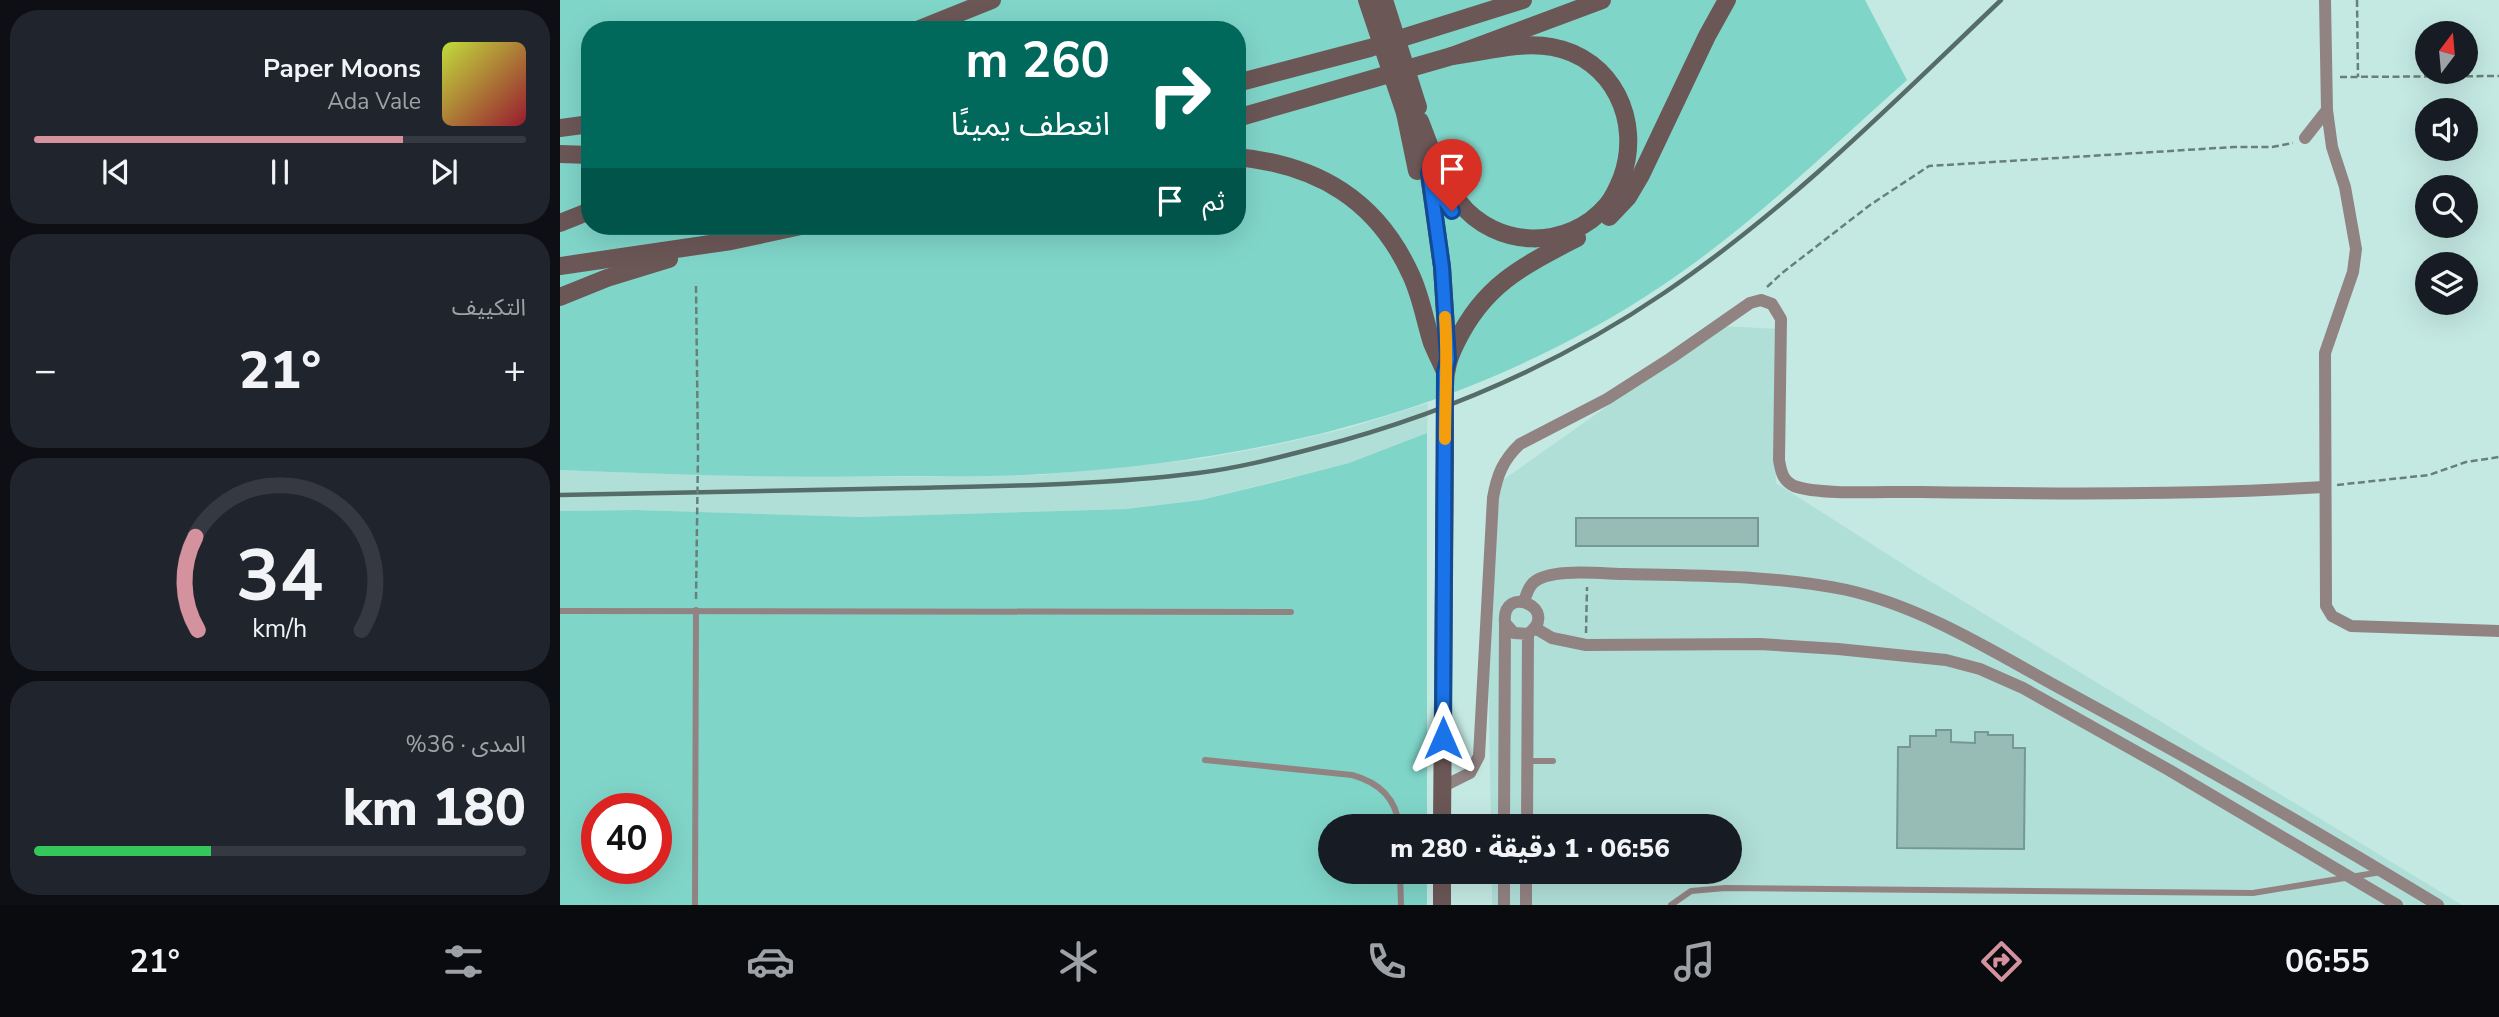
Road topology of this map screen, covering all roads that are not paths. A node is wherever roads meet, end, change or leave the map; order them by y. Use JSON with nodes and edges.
{"nodes":[{"id":1,"x":992,"y":0,"type":"edge"},
{"id":2,"x":1367,"y":0,"type":"edge"},
{"id":3,"x":1384,"y":0,"type":"edge"},
{"id":4,"x":1494,"y":0,"type":"edge"},
{"id":5,"x":1523,"y":0,"type":"edge"},
{"id":6,"x":1602,"y":0,"type":"edge"},
{"id":7,"x":1727,"y":0,"type":"edge"},
{"id":8,"x":2325,"y":0,"type":"edge"},
{"id":9,"x":940,"y":21,"type":"edge"},
{"id":10,"x":1445,"y":23,"type":"junction"},
{"id":11,"x":1452,"y":56,"type":"junction"},
{"id":12,"x":1246,"y":81,"type":"edge"},
{"id":13,"x":2328,"y":110,"type":"junction"},
{"id":14,"x":1414,"y":114,"type":"junction"},
{"id":15,"x":1246,"y":115,"type":"edge"},
{"id":16,"x":581,"y":125,"type":"edge"},
{"id":17,"x":560,"y":128,"type":"edge"},
{"id":18,"x":2305,"y":138,"type":"road end"},
{"id":19,"x":1413,"y":143,"type":"junction"},
{"id":20,"x":560,"y":154,"type":"edge"},
{"id":21,"x":581,"y":155,"type":"edge"},
{"id":22,"x":1246,"y":158,"type":"edge"},
{"id":23,"x":1429,"y":173,"type":"junction"},
{"id":24,"x":581,"y":215,"type":"edge"},
{"id":25,"x":560,"y":223,"type":"edge"},
{"id":26,"x":759,"y":235,"type":"edge"},
{"id":27,"x":731,"y":241,"type":"junction"},
{"id":28,"x":1559,"y":247,"type":"junction"},
{"id":29,"x":560,"y":266,"type":"edge"},
{"id":30,"x":560,"y":297,"type":"edge"},
{"id":31,"x":1445,"y":369,"type":"junction"},
{"id":32,"x":2324,"y":487,"type":"junction"},
{"id":33,"x":1524,"y":602,"type":"junction"},
{"id":34,"x":696,"y":610,"type":"junction"},
{"id":35,"x":560,"y":611,"type":"edge"},
{"id":36,"x":1291,"y":612,"type":"dead end"},
{"id":37,"x":1505,"y":623,"type":"junction"},
{"id":38,"x":1531,"y":631,"type":"junction"},
{"id":39,"x":2499,"y":631,"type":"edge"},
{"id":40,"x":1205,"y":760,"type":"dead end"},
{"id":41,"x":1527,"y":761,"type":"junction"},
{"id":42,"x":1553,"y":761,"type":"dead end"},
{"id":43,"x":1442,"y":787,"type":"junction"},
{"id":44,"x":1396,"y":814,"type":"edge"},
{"id":45,"x":1442,"y":814,"type":"edge"},
{"id":46,"x":1504,"y":814,"type":"edge"},
{"id":47,"x":1527,"y":814,"type":"edge"},
{"id":48,"x":2383,"y":872,"type":"junction"},
{"id":49,"x":2348,"y":878,"type":"junction"},
{"id":50,"x":1401,"y":884,"type":"edge"},
{"id":51,"x":1442,"y":884,"type":"edge"},
{"id":52,"x":1504,"y":884,"type":"edge"},
{"id":53,"x":1526,"y":884,"type":"edge"},
{"id":54,"x":695,"y":905,"type":"edge"},
{"id":55,"x":1401,"y":905,"type":"edge"},
{"id":56,"x":1442,"y":905,"type":"edge"},
{"id":57,"x":1504,"y":905,"type":"edge"},
{"id":58,"x":1526,"y":905,"type":"edge"},
{"id":59,"x":1671,"y":905,"type":"edge"},
{"id":60,"x":2397,"y":905,"type":"edge"},
{"id":61,"x":2438,"y":905,"type":"edge"}],
"edges":[{"from":1,"to":9,"type":"main road"},
{"from":2,"to":14,"type":"main road","bridge":true},
{"from":3,"to":14,"type":"main road","bridge":true},
{"from":4,"to":10,"type":"main road"},
{"from":5,"to":10,"type":"main road"},
{"from":6,"to":11,"type":"main road"},
{"from":7,"to":28,"type":"main road"},
{"from":8,"to":13,"type":"street"},
{"from":10,"to":12,"type":"main road"},
{"from":11,"to":14,"type":"main road"},
{"from":11,"to":15,"type":"main road"},
{"from":13,"to":18,"type":"street"},
{"from":13,"to":32,"type":"street"},
{"from":14,"to":19,"type":"main road"},
{"from":14,"to":23,"type":"main road"},
{"from":16,"to":17,"type":"main road"},
{"from":19,"to":23,"type":"main road"},
{"from":19,"to":31,"type":"main road"},
{"from":20,"to":21,"type":"main road"},
{"from":22,"to":31,"type":"main road"},
{"from":23,"to":28,"type":"main road"},
{"from":23,"to":31,"type":"main road"},
{"from":24,"to":25,"type":"main road"},
{"from":26,"to":27,"type":"main road"},
{"from":27,"to":29,"type":"main road"},
{"from":27,"to":30,"type":"main road"},
{"from":28,"to":31,"type":"main road"},
{"from":31,"to":43,"type":"main road","bridge":true},
{"from":32,"to":39,"type":"street"},
{"from":32,"to":43,"type":"street"},
{"from":33,"to":37,"type":"street"},
{"from":33,"to":38,"type":"street"},
{"from":33,"to":48,"type":"street"},
{"from":34,"to":35,"type":"lane"},
{"from":34,"to":36,"type":"lane"},
{"from":34,"to":54,"type":"lane"},
{"from":37,"to":38,"type":"street"},
{"from":37,"to":46,"type":"street"},
{"from":38,"to":41,"type":"street"},
{"from":38,"to":49,"type":"street"},
{"from":40,"to":44,"type":"lane"},
{"from":41,"to":42,"type":"lane"},
{"from":41,"to":47,"type":"street"},
{"from":43,"to":45,"type":"main road"},
{"from":48,"to":49,"type":"lane"},
{"from":48,"to":61,"type":"street"},
{"from":49,"to":59,"type":"lane"},
{"from":49,"to":60,"type":"street"},
{"from":50,"to":55,"type":"lane"},
{"from":51,"to":56,"type":"main road"},
{"from":52,"to":57,"type":"street"},
{"from":53,"to":58,"type":"street"}]}
